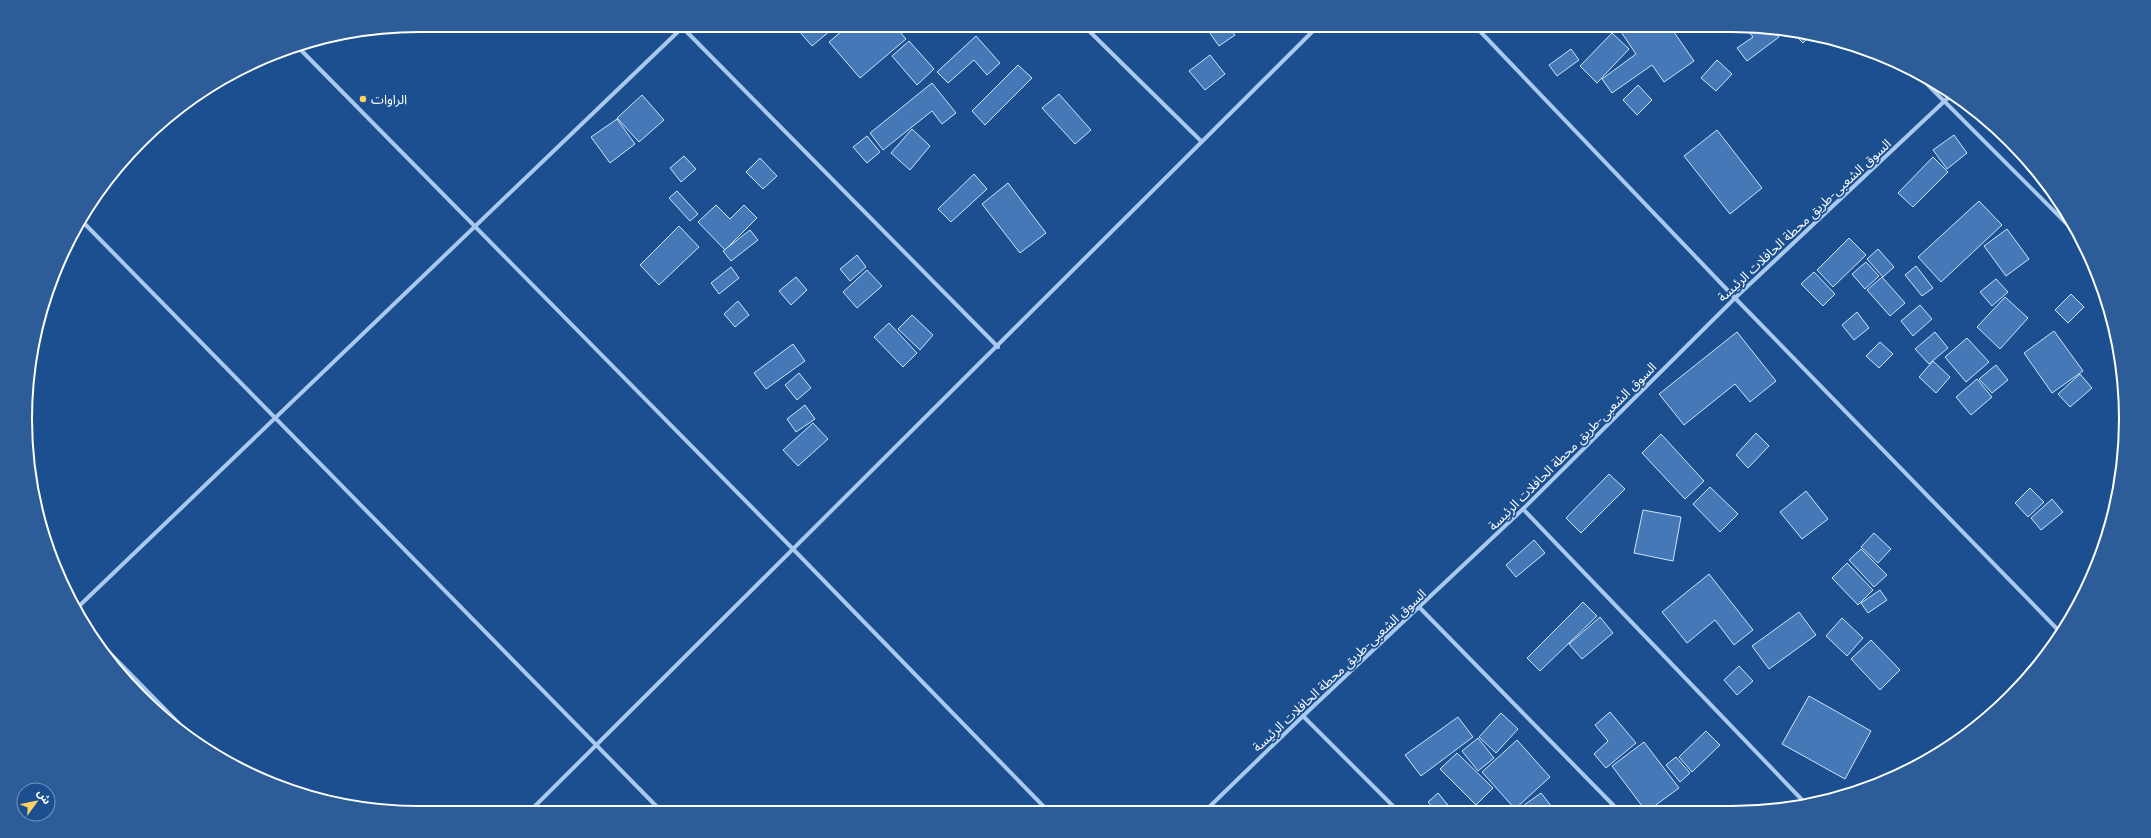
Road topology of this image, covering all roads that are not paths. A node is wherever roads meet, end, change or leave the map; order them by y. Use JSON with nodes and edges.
{"nodes":[{"id":1,"x":677,"y":32,"type":"edge"},
{"id":2,"x":689,"y":32,"type":"edge"},
{"id":3,"x":1090,"y":32,"type":"edge"},
{"id":4,"x":1312,"y":32,"type":"edge"},
{"id":5,"x":1481,"y":32,"type":"edge"},
{"id":6,"x":302,"y":51,"type":"edge"},
{"id":7,"x":1927,"y":85,"type":"edge"},
{"id":8,"x":1948,"y":98,"type":"edge"},
{"id":9,"x":1944,"y":102,"type":"junction"},
{"id":10,"x":1201,"y":141,"type":"junction"},
{"id":11,"x":2064,"y":221,"type":"edge"},
{"id":12,"x":85,"y":224,"type":"edge"},
{"id":13,"x":476,"y":227,"type":"junction"},
{"id":14,"x":1735,"y":298,"type":"junction"},
{"id":15,"x":998,"y":347,"type":"junction"},
{"id":16,"x":274,"y":418,"type":"junction"},
{"id":17,"x":1523,"y":509,"type":"junction"},
{"id":18,"x":793,"y":549,"type":"junction"},
{"id":19,"x":81,"y":606,"type":"edge"},
{"id":20,"x":1420,"y":608,"type":"junction"},
{"id":21,"x":2057,"y":629,"type":"edge"},
{"id":22,"x":115,"y":658,"type":"edge"},
{"id":23,"x":1303,"y":716,"type":"junction"},
{"id":24,"x":173,"y":718,"type":"edge"},
{"id":25,"x":597,"y":745,"type":"junction"},
{"id":26,"x":1802,"y":800,"type":"edge"},
{"id":27,"x":535,"y":806,"type":"edge"},
{"id":28,"x":656,"y":806,"type":"edge"},
{"id":29,"x":1043,"y":806,"type":"edge"},
{"id":30,"x":1210,"y":806,"type":"edge"},
{"id":31,"x":1393,"y":806,"type":"edge"},
{"id":32,"x":1614,"y":806,"type":"edge"}],
"edges":[{"from":1,"to":13,"type":"street"},
{"from":2,"to":15,"type":"street"},
{"from":3,"to":10,"type":"street"},
{"from":4,"to":10,"type":"street"},
{"from":5,"to":14,"type":"street"},
{"from":6,"to":13,"type":"street"},
{"from":7,"to":9,"type":"street"},
{"from":8,"to":9,"type":"street","name":"السوق الشعبى-طريق محطة الحافلات الرئيسة"},
{"from":9,"to":11,"type":"street"},
{"from":9,"to":14,"type":"street","name":"السوق الشعبى-طريق محطة الحافلات الرئيسة"},
{"from":10,"to":15,"type":"street"},
{"from":12,"to":16,"type":"street"},
{"from":13,"to":16,"type":"street"},
{"from":13,"to":18,"type":"street"},
{"from":14,"to":17,"type":"street","name":"السوق الشعبى-طريق محطة الحافلات الرئيسة"},
{"from":14,"to":21,"type":"street"},
{"from":15,"to":18,"type":"street"},
{"from":16,"to":19,"type":"street"},
{"from":16,"to":25,"type":"street"},
{"from":17,"to":20,"type":"street","name":"السوق الشعبى-طريق محطة الحافلات الرئيسة"},
{"from":17,"to":26,"type":"street"},
{"from":18,"to":25,"type":"street"},
{"from":18,"to":29,"type":"street"},
{"from":20,"to":23,"type":"street","name":"السوق الشعبى-طريق محطة الحافلات الرئيسة"},
{"from":20,"to":32,"type":"street"},
{"from":22,"to":24,"type":"street"},
{"from":23,"to":30,"type":"street","name":"السوق الشعبى-طريق محطة الحافلات الرئيسة"},
{"from":23,"to":31,"type":"street"},
{"from":25,"to":27,"type":"street"},
{"from":25,"to":28,"type":"street"}]}
